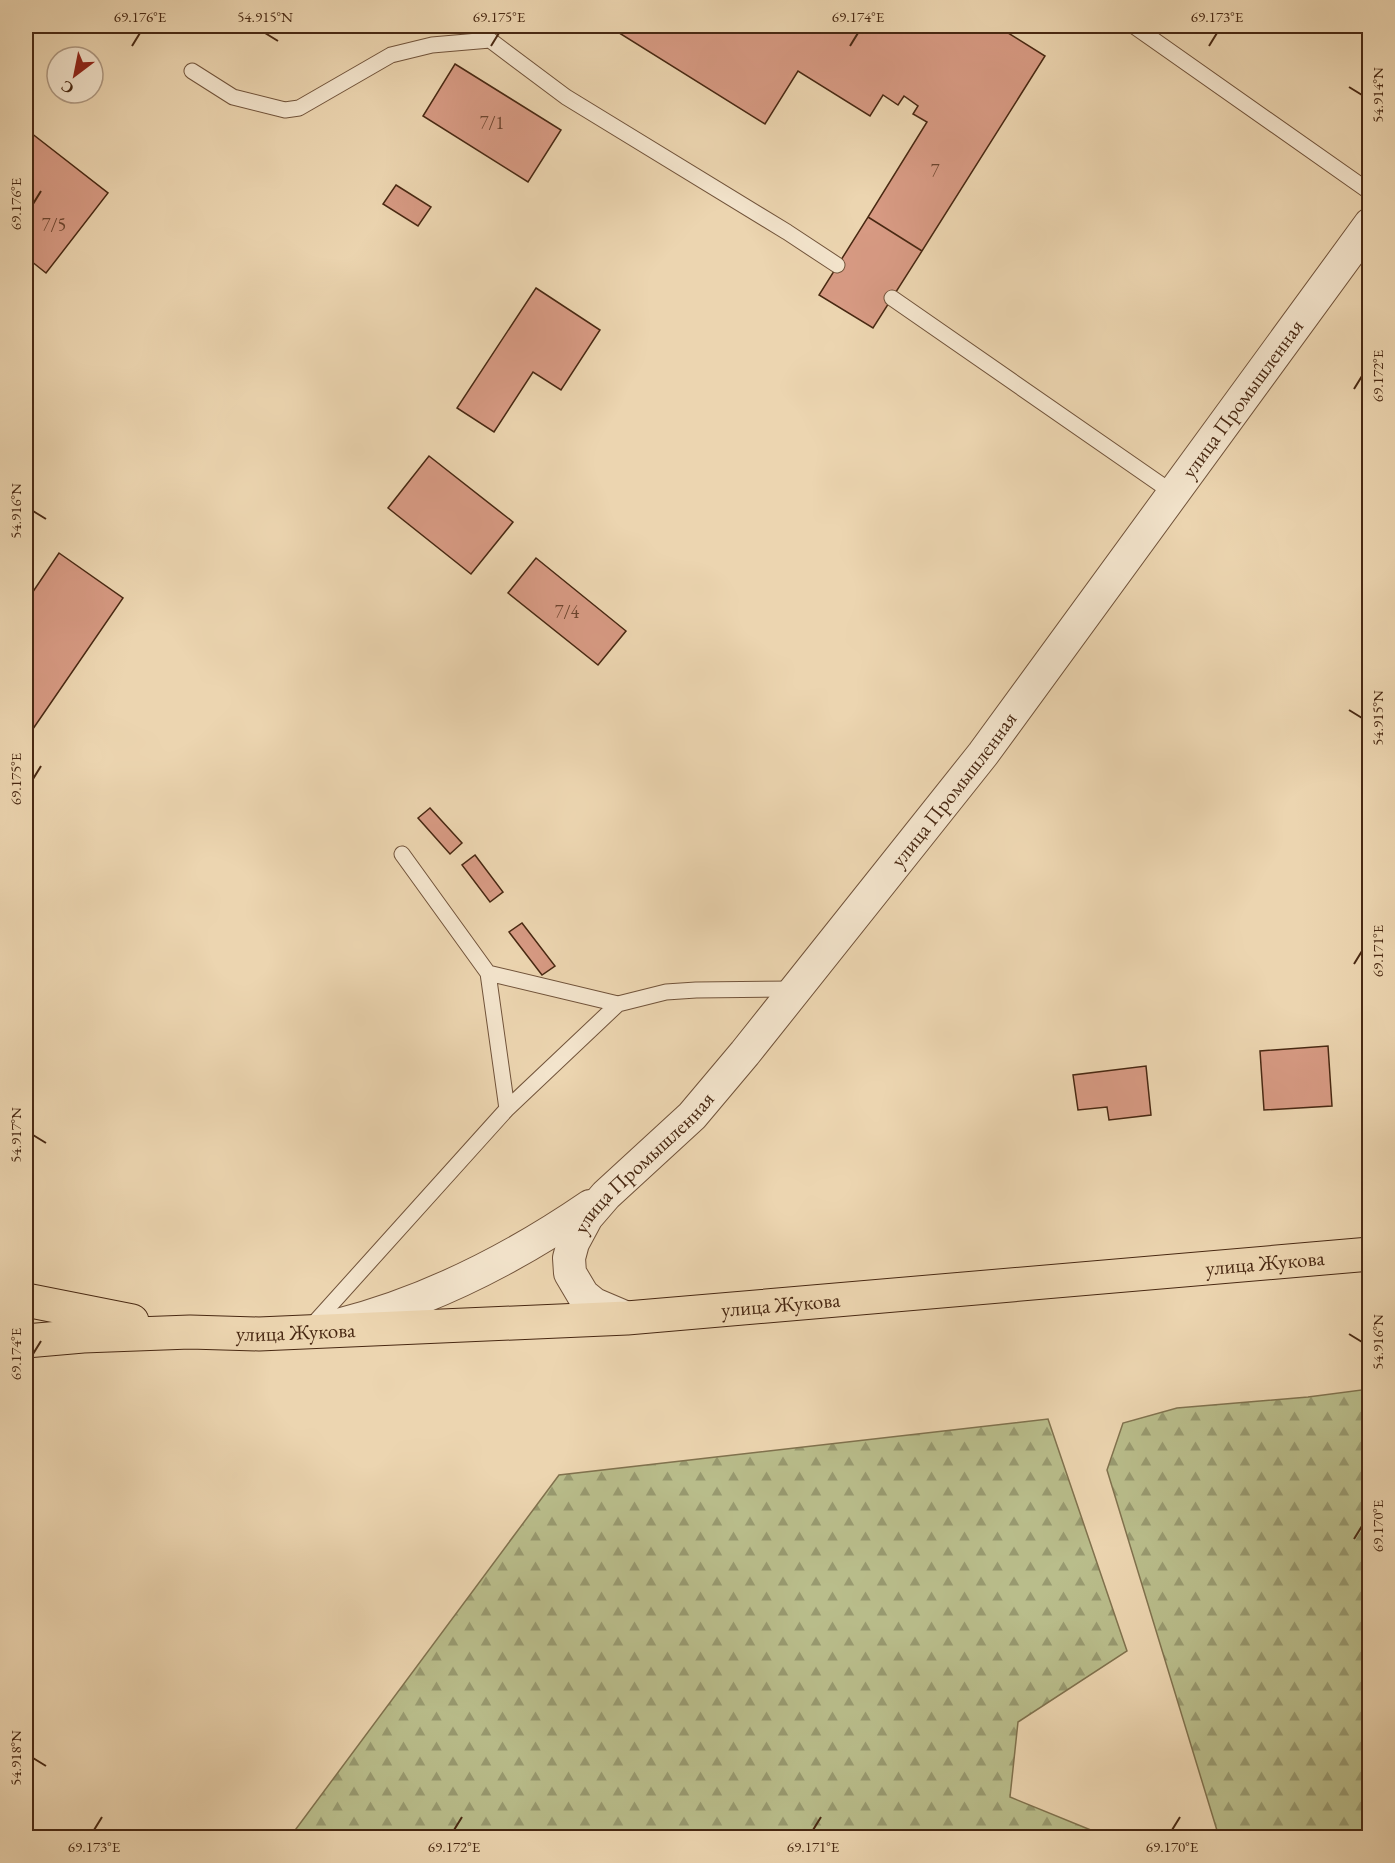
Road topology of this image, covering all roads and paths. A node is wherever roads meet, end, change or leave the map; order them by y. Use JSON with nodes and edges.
{"nodes":[{"id":1,"x":476,"y":26,"type":"edge"},
{"id":2,"x":1134,"y":26,"type":"edge"},
{"id":3,"x":490,"y":40,"type":"junction"},
{"id":4,"x":192,"y":71,"type":"dead end"},
{"id":5,"x":1370,"y":192,"type":"edge"},
{"id":6,"x":1370,"y":224,"type":"edge"},
{"id":7,"x":837,"y":265,"type":"dead end"},
{"id":8,"x":892,"y":298,"type":"dead end"},
{"id":9,"x":1173,"y":493,"type":"junction"},
{"id":10,"x":402,"y":854,"type":"dead end"},
{"id":11,"x":488,"y":973,"type":"junction"},
{"id":12,"x":796,"y":989,"type":"junction"},
{"id":13,"x":618,"y":1004,"type":"junction"},
{"id":14,"x":507,"y":1109,"type":"junction"},
{"id":15,"x":606,"y":1196,"type":"junction"},
{"id":16,"x":1370,"y":1254,"type":"edge"},
{"id":17,"x":26,"y":1300,"type":"edge"},
{"id":18,"x":627,"y":1318,"type":"junction"},
{"id":19,"x":190,"y":1332,"type":"junction"},
{"id":20,"x":306,"y":1332,"type":"junction"},
{"id":21,"x":26,"y":1341,"type":"edge"}],
"edges":[{"from":1,"to":3,"type":"lane"},
{"from":2,"to":5,"type":"lane"},
{"from":3,"to":4,"type":"lane"},
{"from":3,"to":7,"type":"lane"},
{"from":6,"to":9,"type":"street","name":"улица Промышленная"},
{"from":8,"to":9,"type":"lane"},
{"from":9,"to":12,"type":"street","name":"улица Промышленная"},
{"from":10,"to":11,"type":"lane"},
{"from":11,"to":13,"type":"lane"},
{"from":11,"to":14,"type":"lane"},
{"from":12,"to":13,"type":"lane"},
{"from":12,"to":15,"type":"street","name":"улица Промышленная"},
{"from":13,"to":14,"type":"lane"},
{"from":14,"to":20,"type":"lane"},
{"from":15,"to":18,"type":"street","name":"улица Промышленная"},
{"from":15,"to":20,"type":"street"},
{"from":16,"to":18,"type":"main road","name":"улица Жукова"},
{"from":17,"to":19,"type":"main road","name":"улица Жукова"},
{"from":18,"to":20,"type":"main road","name":"улица Жукова"},
{"from":19,"to":20,"type":"main road","name":"улица Жукова"},
{"from":19,"to":21,"type":"main road","name":"улица Жукова"}]}
